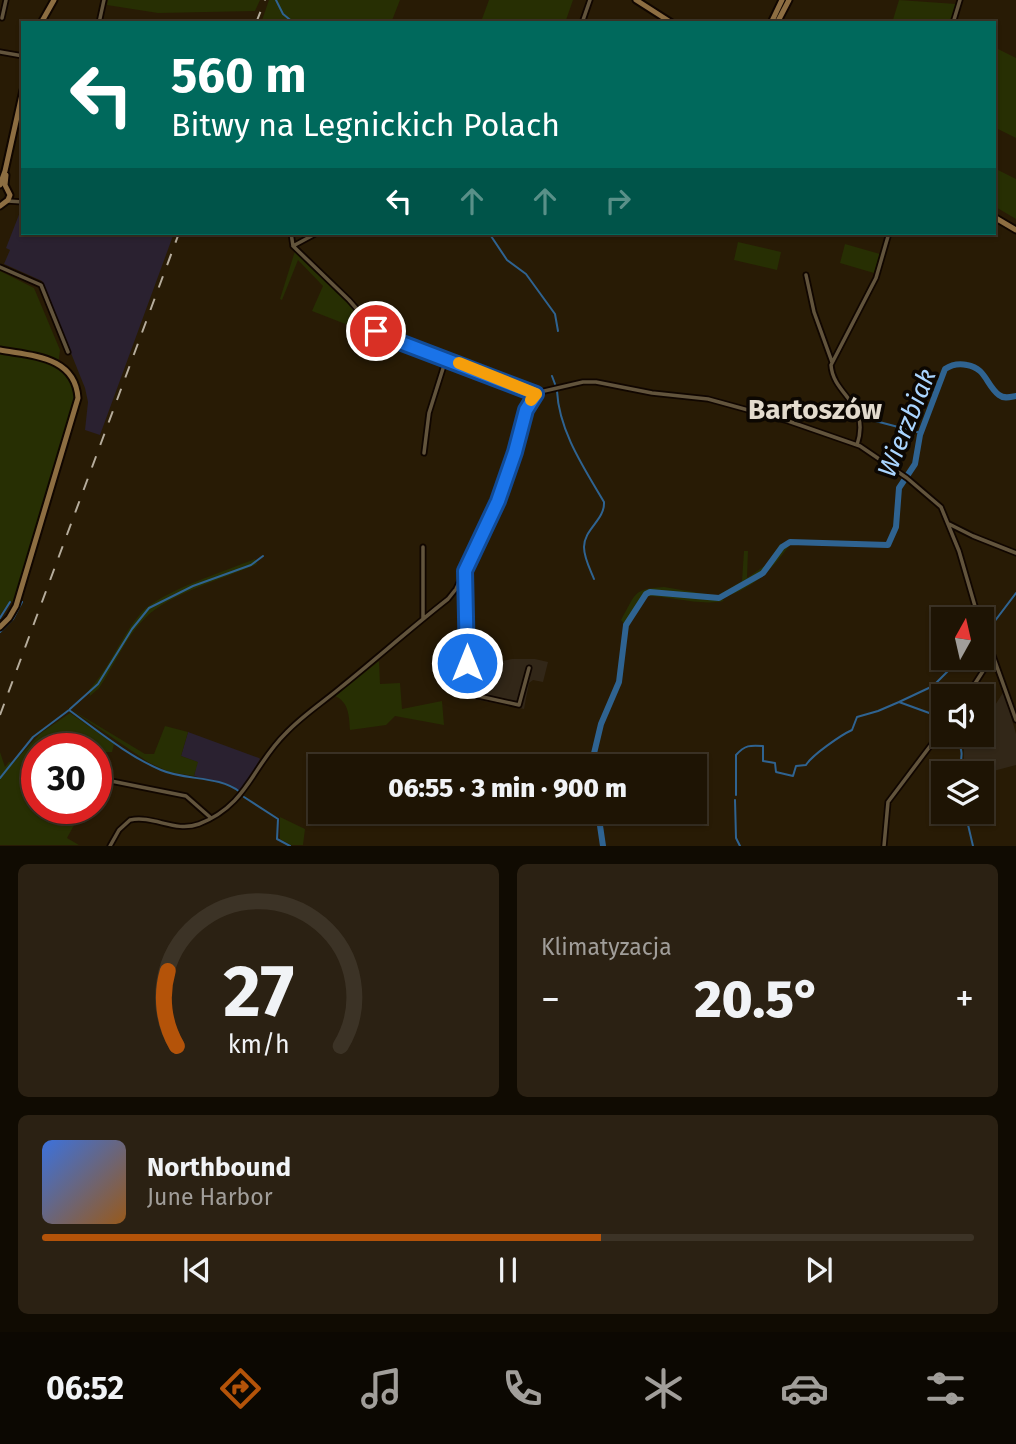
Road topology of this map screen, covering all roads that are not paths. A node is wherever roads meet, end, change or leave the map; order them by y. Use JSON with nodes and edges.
{"nodes":[{"id":1,"x":6,"y":0,"type":"edge"},
{"id":2,"x":54,"y":0,"type":"edge"},
{"id":3,"x":104,"y":0,"type":"edge"},
{"id":4,"x":590,"y":0,"type":"edge"},
{"id":5,"x":636,"y":0,"type":"edge"},
{"id":6,"x":782,"y":0,"type":"edge"},
{"id":7,"x":789,"y":0,"type":"edge"},
{"id":8,"x":960,"y":0,"type":"edge"},
{"id":9,"x":2,"y":18,"type":"dead end"},
{"id":10,"x":42,"y":21,"type":"edge"},
{"id":11,"x":99,"y":21,"type":"edge"},
{"id":12,"x":583,"y":21,"type":"edge"},
{"id":13,"x":664,"y":21,"type":"edge"},
{"id":14,"x":772,"y":21,"type":"edge"},
{"id":15,"x":779,"y":21,"type":"edge"},
{"id":16,"x":954,"y":21,"type":"edge"},
{"id":17,"x":0,"y":52,"type":"edge"},
{"id":18,"x":21,"y":57,"type":"edge"},
{"id":19,"x":21,"y":100,"type":"edge"},
{"id":20,"x":2,"y":186,"type":"edge"},
{"id":21,"x":10,"y":195,"type":"junction"},
{"id":22,"x":21,"y":201,"type":"edge"},
{"id":23,"x":21,"y":202,"type":"edge"},
{"id":24,"x":2,"y":203,"type":"edge"},
{"id":25,"x":996,"y":218,"type":"edge"},
{"id":26,"x":1016,"y":230,"type":"edge"},
{"id":27,"x":291,"y":235,"type":"edge"},
{"id":28,"x":313,"y":235,"type":"edge"},
{"id":29,"x":888,"y":235,"type":"edge"},
{"id":30,"x":293,"y":246,"type":"junction"},
{"id":31,"x":0,"y":267,"type":"edge"},
{"id":32,"x":806,"y":275,"type":"dead end"},
{"id":33,"x":0,"y":351,"type":"edge"},
{"id":34,"x":68,"y":352,"type":"dead end"},
{"id":35,"x":446,"y":359,"type":"junction"},
{"id":36,"x":832,"y":362,"type":"junction"},
{"id":37,"x":536,"y":394,"type":"junction"},
{"id":38,"x":857,"y":445,"type":"junction"},
{"id":39,"x":424,"y":453,"type":"dead end"},
{"id":40,"x":950,"y":524,"type":"junction"},
{"id":41,"x":423,"y":548,"type":"dead end"},
{"id":42,"x":1016,"y":553,"type":"edge"},
{"id":43,"x":465,"y":571,"type":"junction"},
{"id":44,"x":975,"y":607,"type":"edge"},
{"id":45,"x":423,"y":619,"type":"junction"},
{"id":46,"x":0,"y":627,"type":"edge"},
{"id":47,"x":994,"y":660,"type":"edge"},
{"id":48,"x":529,"y":668,"type":"dead end"},
{"id":49,"x":1016,"y":720,"type":"edge"},
{"id":50,"x":931,"y":745,"type":"edge"},
{"id":51,"x":112,"y":781,"type":"edge"},
{"id":52,"x":211,"y":818,"type":"junction"},
{"id":53,"x":110,"y":845,"type":"edge"},
{"id":54,"x":884,"y":845,"type":"edge"}],
"edges":[{"from":1,"to":9,"type":"street"},
{"from":2,"to":10,"type":"street"},
{"from":3,"to":11,"type":"street"},
{"from":4,"to":12,"type":"street"},
{"from":5,"to":13,"type":"street"},
{"from":6,"to":14,"type":"street"},
{"from":7,"to":15,"type":"street"},
{"from":8,"to":16,"type":"street"},
{"from":17,"to":18,"type":"street"},
{"from":19,"to":20,"type":"street"},
{"from":20,"to":21,"type":"street"},
{"from":21,"to":22,"type":"street"},
{"from":21,"to":24,"type":"street"},
{"from":23,"to":24,"type":"street"},
{"from":25,"to":26,"type":"street"},
{"from":27,"to":30,"type":"street"},
{"from":28,"to":30,"type":"street"},
{"from":29,"to":36,"type":"street"},
{"from":30,"to":35,"type":"street"},
{"from":31,"to":34,"type":"street"},
{"from":32,"to":36,"type":"street"},
{"from":33,"to":46,"type":"street"},
{"from":35,"to":37,"type":"street"},
{"from":35,"to":39,"type":"street"},
{"from":36,"to":38,"type":"street"},
{"from":37,"to":38,"type":"street"},
{"from":37,"to":43,"type":"street"},
{"from":38,"to":40,"type":"street"},
{"from":40,"to":42,"type":"street"},
{"from":40,"to":44,"type":"street"},
{"from":41,"to":45,"type":"street"},
{"from":43,"to":45,"type":"street"},
{"from":43,"to":48,"type":"street"},
{"from":45,"to":52,"type":"street"},
{"from":47,"to":49,"type":"street"},
{"from":50,"to":54,"type":"street"},
{"from":51,"to":52,"type":"street"},
{"from":52,"to":53,"type":"street"}]}
